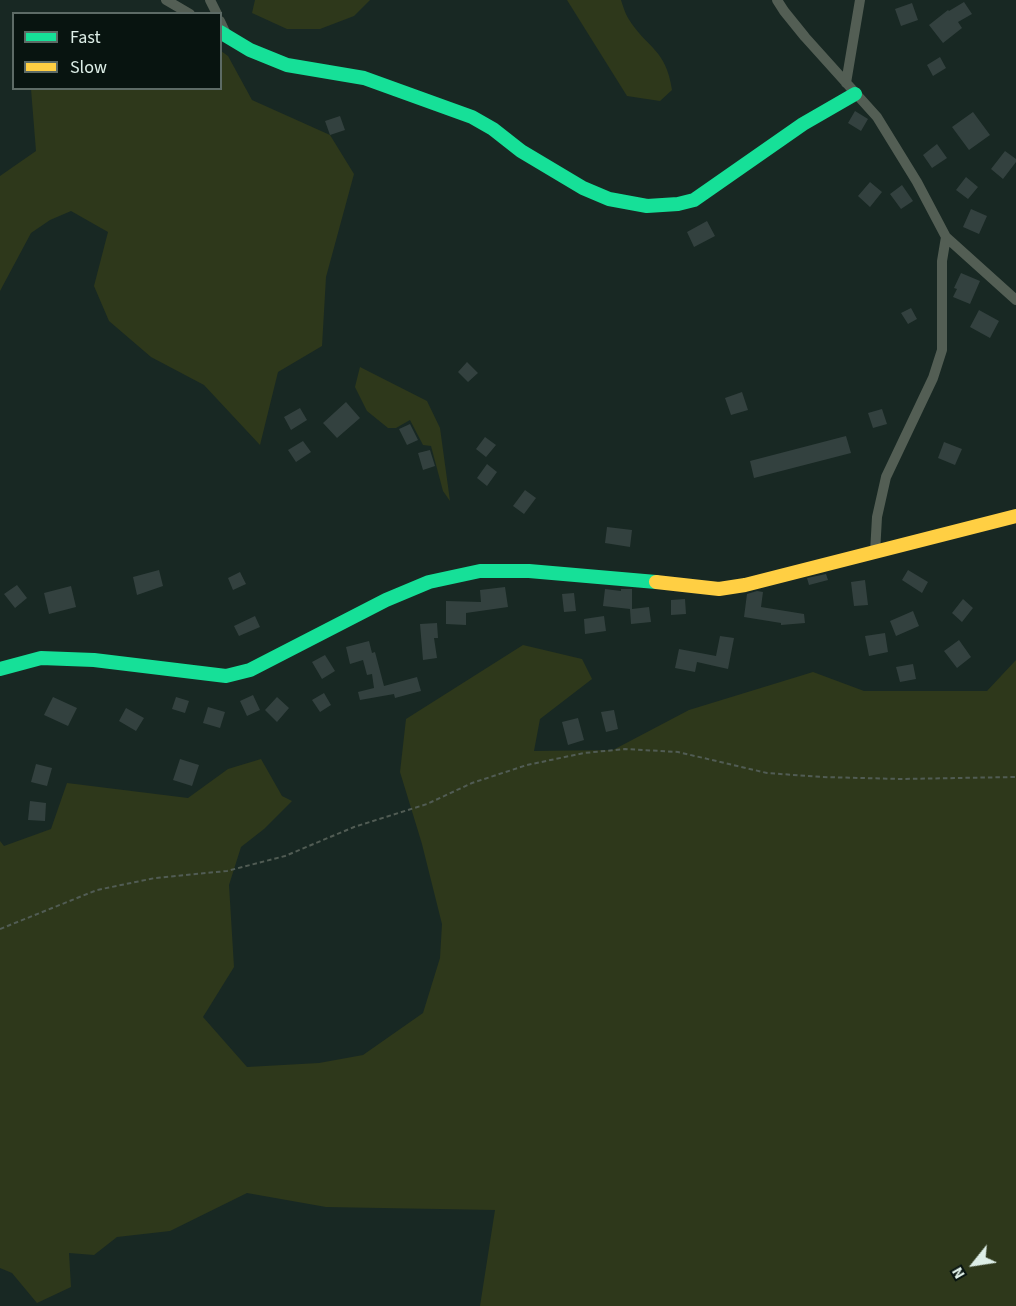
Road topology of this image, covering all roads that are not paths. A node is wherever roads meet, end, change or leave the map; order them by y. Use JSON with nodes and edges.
{"nodes":[{"id":1,"x":166,"y":0,"type":"edge"},
{"id":2,"x":777,"y":0,"type":"edge"},
{"id":3,"x":860,"y":0,"type":"edge"},
{"id":4,"x":187,"y":12,"type":"edge"},
{"id":5,"x":224,"y":34,"type":"edge"},
{"id":6,"x":850,"y":88,"type":"junction"},
{"id":7,"x":946,"y":237,"type":"junction"},
{"id":8,"x":1016,"y":300,"type":"edge"},
{"id":9,"x":1016,"y":516,"type":"edge"},
{"id":10,"x":875,"y":553,"type":"junction"},
{"id":11,"x":0,"y":669,"type":"edge"}],
"edges":[{"from":1,"to":4,"type":"street"},
{"from":2,"to":6,"type":"street"},
{"from":3,"to":6,"type":"street"},
{"from":5,"to":6,"type":"street"},
{"from":6,"to":7,"type":"street"},
{"from":7,"to":8,"type":"street"},
{"from":7,"to":10,"type":"street"},
{"from":9,"to":10,"type":"street"},
{"from":10,"to":11,"type":"street"}]}
